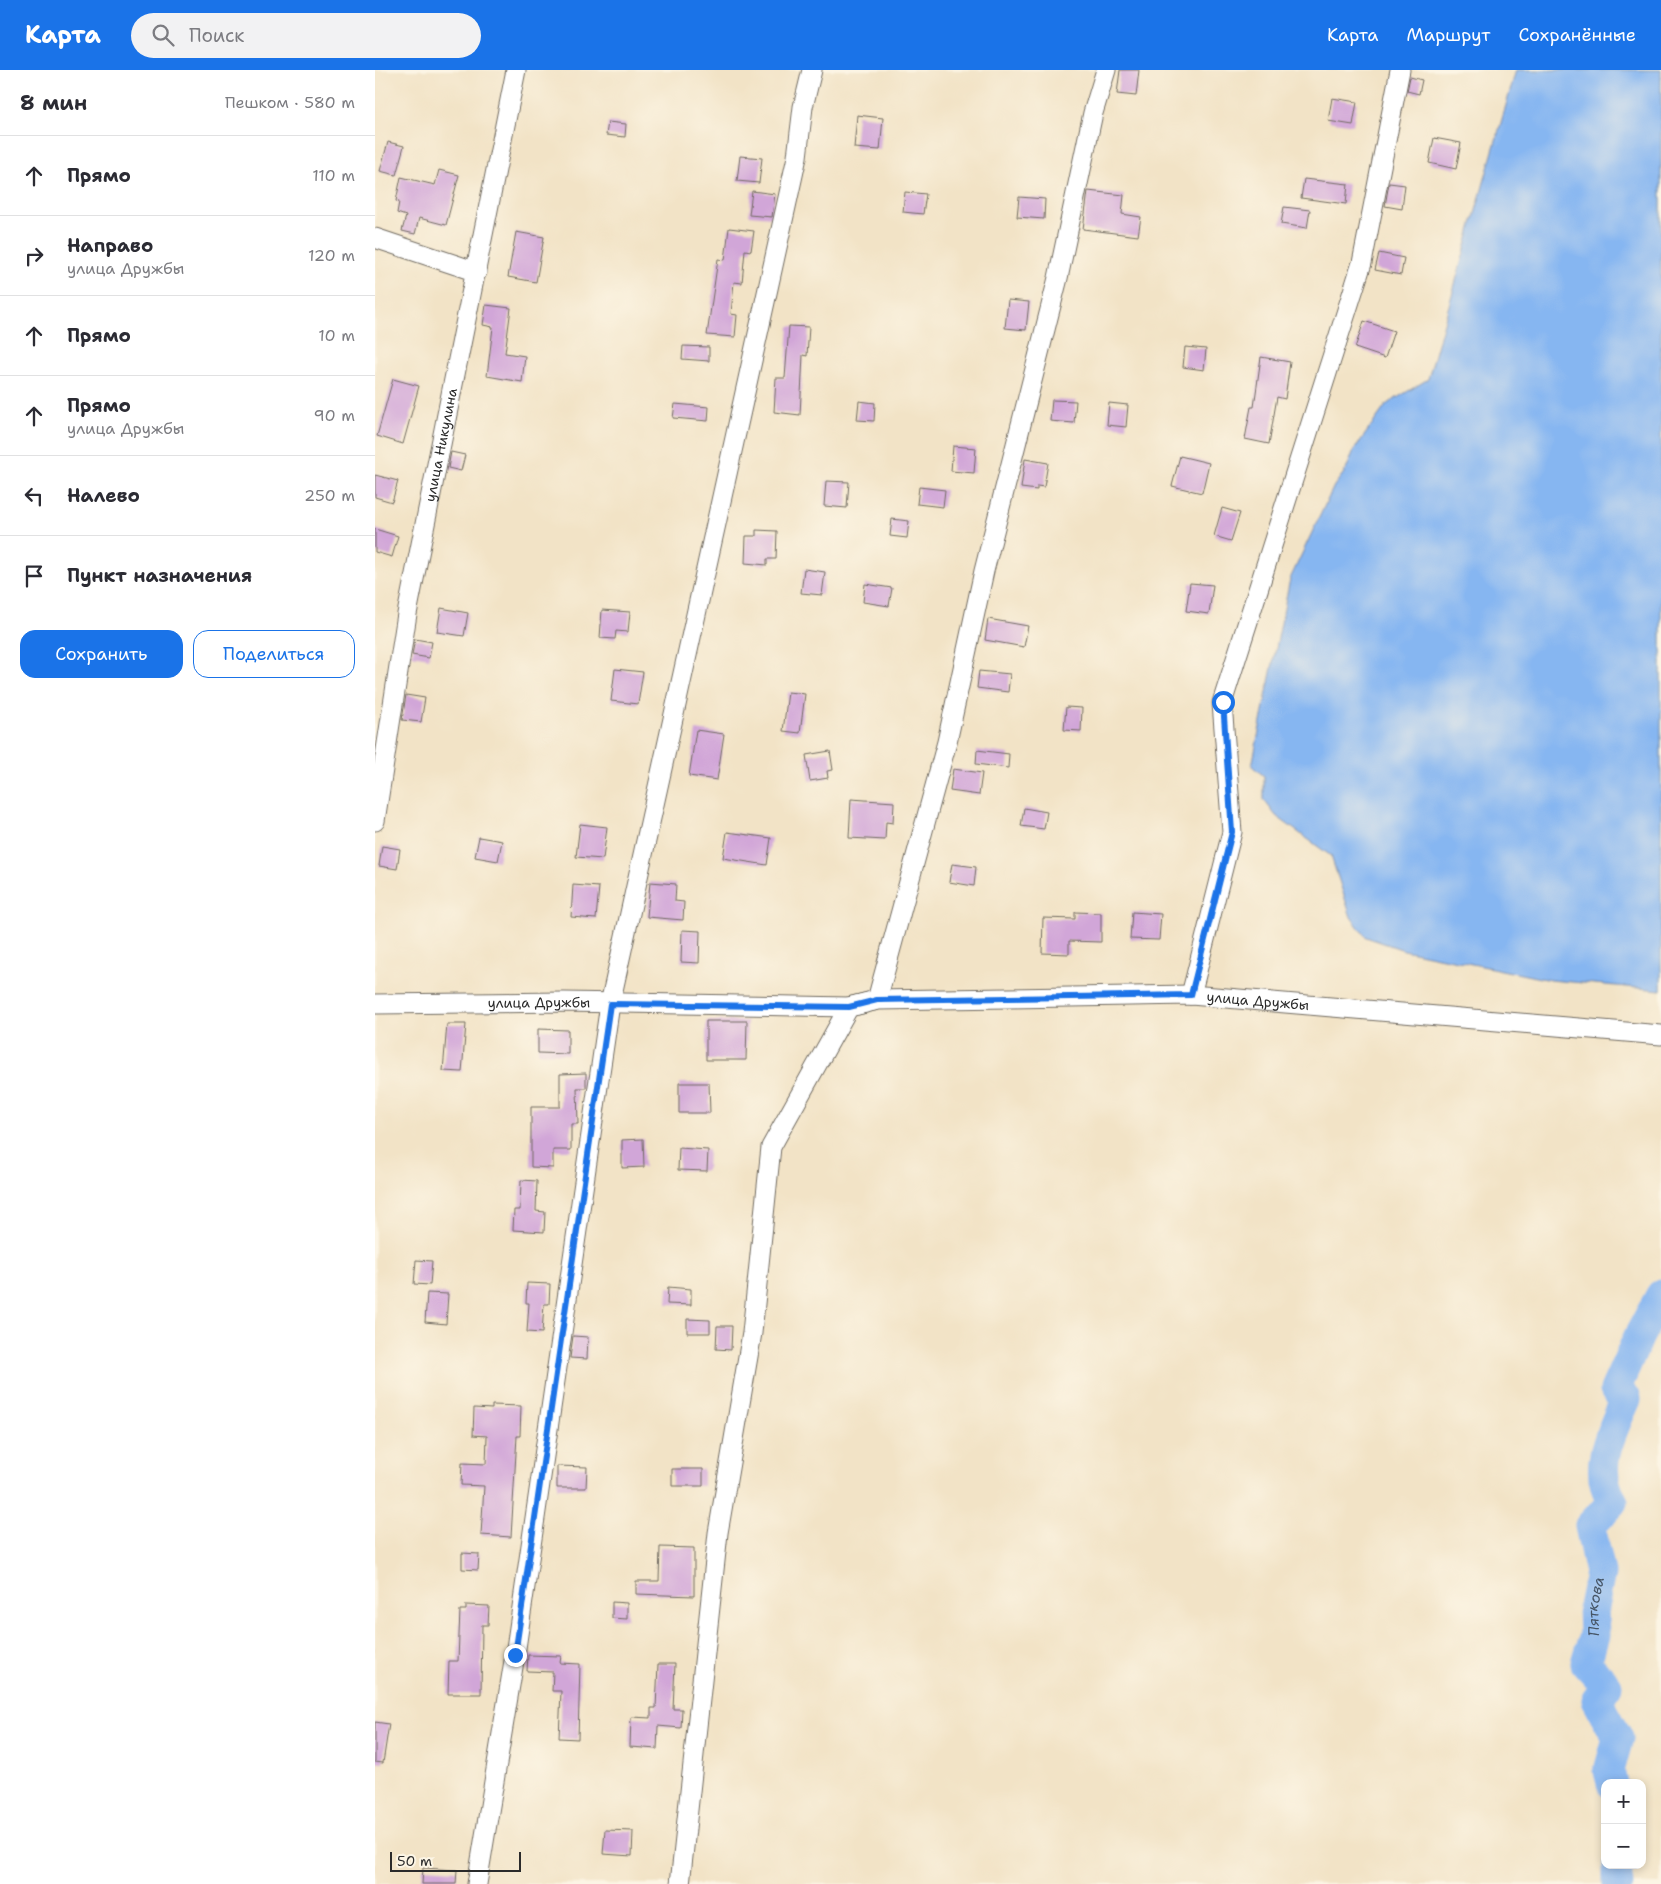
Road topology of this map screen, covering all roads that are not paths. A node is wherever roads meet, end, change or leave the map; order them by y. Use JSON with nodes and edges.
{"nodes":[{"id":1,"x":516,"y":70,"type":"edge"},
{"id":2,"x":812,"y":70,"type":"edge"},
{"id":3,"x":1106,"y":70,"type":"edge"},
{"id":4,"x":1400,"y":70,"type":"edge"},
{"id":5,"x":375,"y":238,"type":"edge"},
{"id":6,"x":477,"y":272,"type":"junction"},
{"id":7,"x":375,"y":821,"type":"edge"},
{"id":8,"x":1191,"y":995,"type":"junction"},
{"id":9,"x":877,"y":1000,"type":"junction"},
{"id":10,"x":375,"y":1004,"type":"edge"},
{"id":11,"x":610,"y":1004,"type":"junction"},
{"id":12,"x":849,"y":1007,"type":"junction"},
{"id":13,"x":1661,"y":1035,"type":"edge"},
{"id":14,"x":477,"y":1884,"type":"edge"},
{"id":15,"x":680,"y":1884,"type":"edge"}],
"edges":[{"from":1,"to":6,"type":"street","name":"улица Никулина"},
{"from":2,"to":11,"type":"street"},
{"from":3,"to":9,"type":"street"},
{"from":4,"to":8,"type":"street"},
{"from":5,"to":6,"type":"street"},
{"from":6,"to":7,"type":"street","name":"улица Никулина"},
{"from":8,"to":9,"type":"street","name":"улица Дружбы"},
{"from":8,"to":13,"type":"street","name":"улица Дружбы"},
{"from":9,"to":12,"type":"street","name":"улица Дружбы"},
{"from":10,"to":11,"type":"street","name":"улица Дружбы"},
{"from":11,"to":12,"type":"street","name":"улица Дружбы"},
{"from":11,"to":14,"type":"street"},
{"from":12,"to":15,"type":"street"}]}
